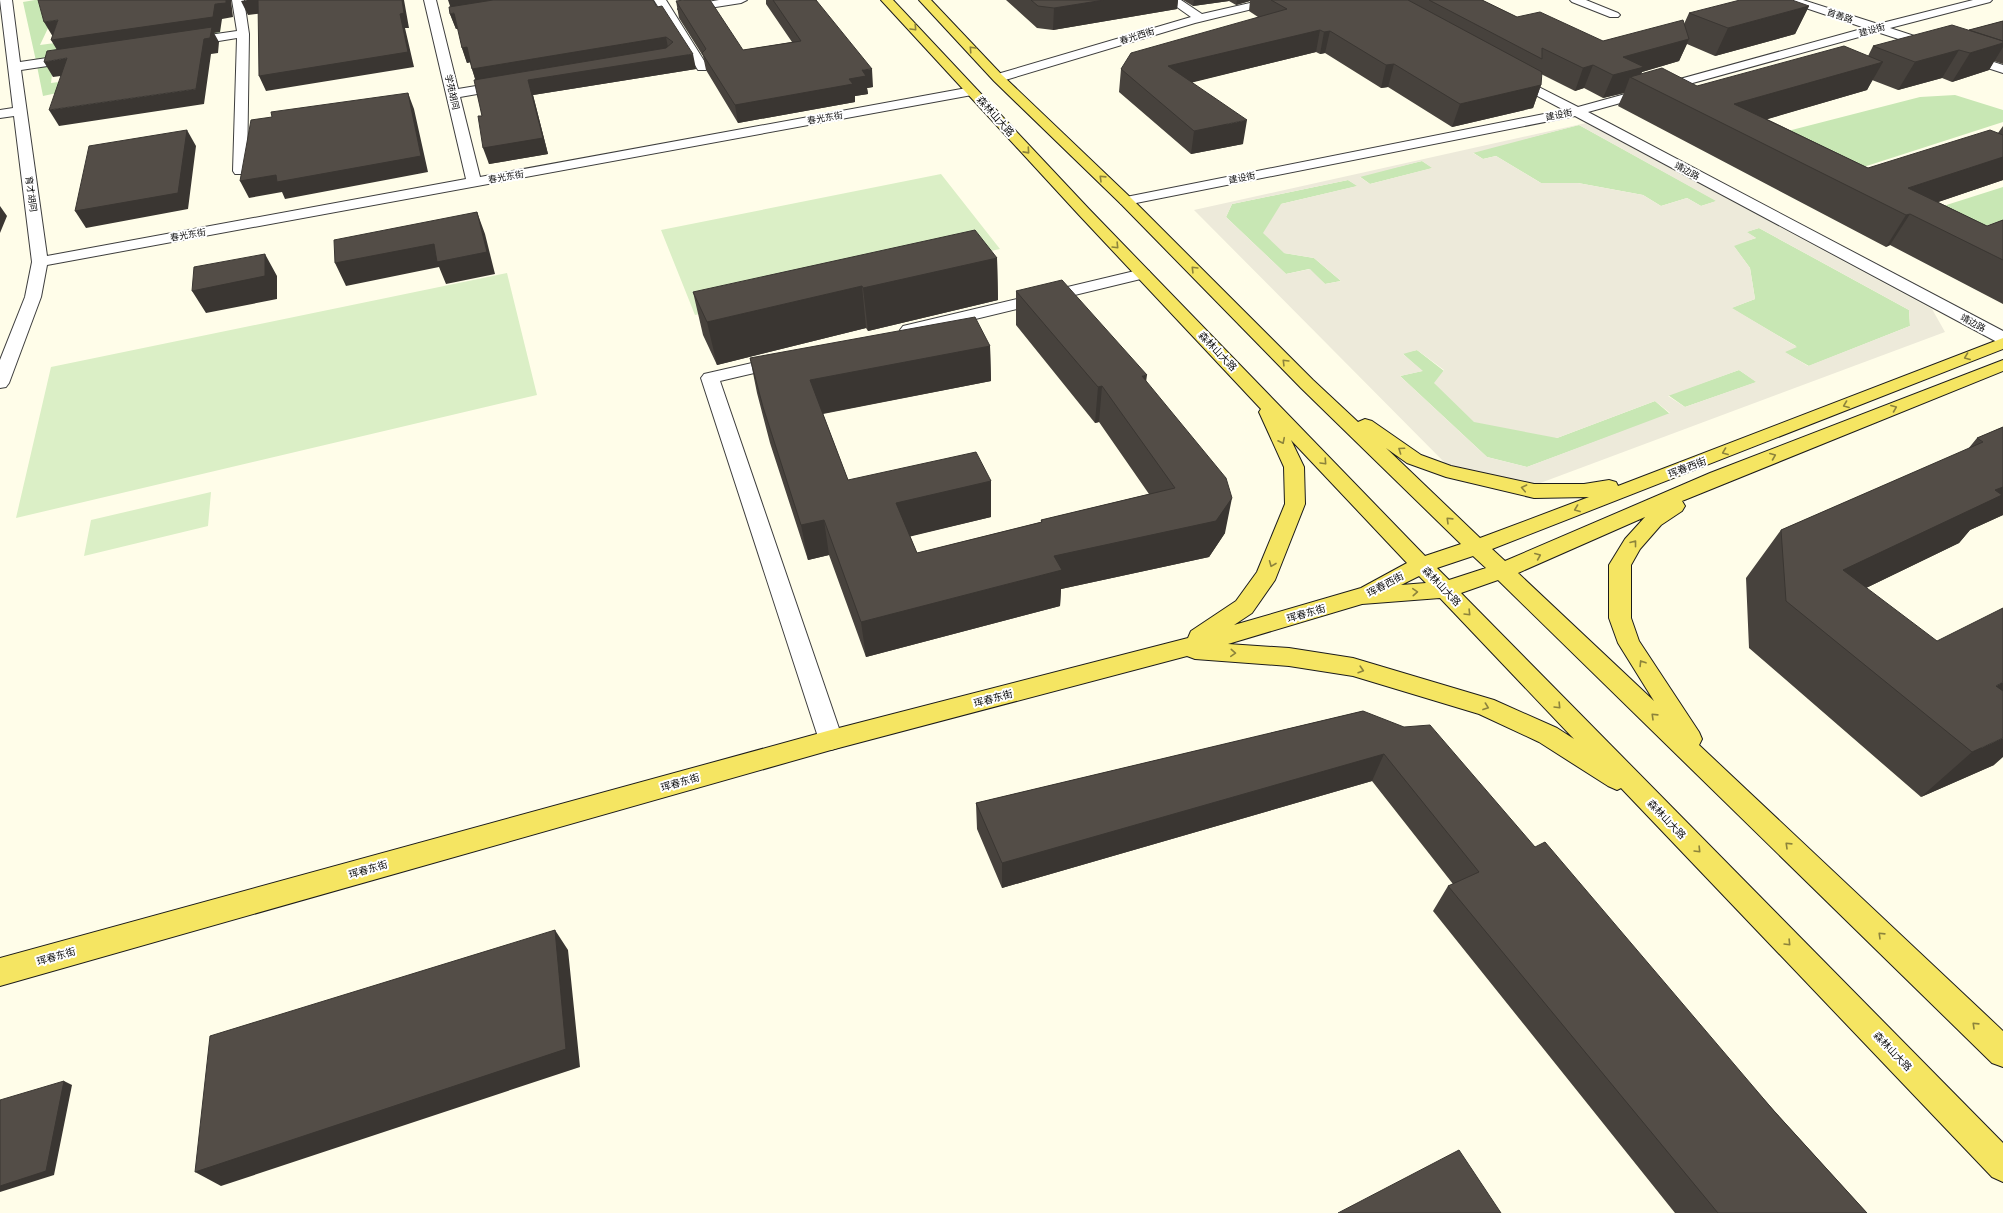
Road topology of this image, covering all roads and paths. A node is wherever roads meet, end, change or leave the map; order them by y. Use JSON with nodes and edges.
{"nodes":[{"id":1,"x":6,"y":0,"type":"edge"},
{"id":2,"x":238,"y":0,"type":"edge"},
{"id":3,"x":430,"y":0,"type":"edge"},
{"id":4,"x":660,"y":0,"type":"edge"},
{"id":5,"x":741,"y":0,"type":"edge"},
{"id":6,"x":887,"y":0,"type":"edge"},
{"id":7,"x":925,"y":0,"type":"edge"},
{"id":8,"x":1173,"y":0,"type":"edge"},
{"id":9,"x":1277,"y":0,"type":"edge"},
{"id":10,"x":1576,"y":0,"type":"edge"},
{"id":11,"x":1792,"y":0,"type":"edge"},
{"id":12,"x":1986,"y":0,"type":"edge"},
{"id":13,"x":667,"y":11,"type":"junction"},
{"id":14,"x":1614,"y":15,"type":"dead end"},
{"id":15,"x":450,"y":17,"type":"edge"},
{"id":16,"x":1200,"y":18,"type":"junction"},
{"id":17,"x":435,"y":19,"type":"junction"},
{"id":18,"x":1878,"y":28,"type":"junction"},
{"id":19,"x":243,"y":34,"type":"junction"},
{"id":20,"x":172,"y":44,"type":"edge"},
{"id":21,"x":85,"y":57,"type":"edge"},
{"id":22,"x":14,"y":67,"type":"junction"},
{"id":23,"x":702,"y":67,"type":"edge"},
{"id":24,"x":1498,"y":69,"type":"edge"},
{"id":25,"x":2003,"y":69,"type":"edge"},
{"id":26,"x":998,"y":78,"type":"junction"},
{"id":27,"x":522,"y":82,"type":"edge"},
{"id":28,"x":972,"y":91,"type":"junction"},
{"id":29,"x":452,"y":94,"type":"junction"},
{"id":30,"x":20,"y":111,"type":"junction"},
{"id":31,"x":1575,"y":112,"type":"junction"},
{"id":32,"x":0,"y":114,"type":"edge"},
{"id":33,"x":240,"y":170,"type":"edge"},
{"id":34,"x":474,"y":183,"type":"junction"},
{"id":35,"x":1126,"y":201,"type":"junction"},
{"id":36,"x":40,"y":262,"type":"junction"},
{"id":37,"x":1143,"y":274,"type":"junction"},
{"id":38,"x":895,"y":334,"type":"edge"},
{"id":39,"x":2003,"y":338,"type":"edge"},
{"id":40,"x":2003,"y":343,"type":"edge"},
{"id":41,"x":802,"y":356,"type":"edge"},
{"id":42,"x":2003,"y":365,"type":"edge"},
{"id":43,"x":0,"y":383,"type":"edge"},
{"id":44,"x":1308,"y":384,"type":"junction"},
{"id":45,"x":1259,"y":394,"type":"junction"},
{"id":46,"x":1660,"y":478,"type":"junction"},
{"id":47,"x":1717,"y":478,"type":"junction"},
{"id":48,"x":1477,"y":547,"type":"junction"},
{"id":49,"x":1421,"y":565,"type":"junction"},
{"id":50,"x":1502,"y":571,"type":"junction"},
{"id":51,"x":1445,"y":590,"type":"junction"},
{"id":52,"x":1362,"y":596,"type":"junction"},
{"id":53,"x":1180,"y":649,"type":"junction"},
{"id":54,"x":831,"y":740,"type":"junction"},
{"id":55,"x":1707,"y":767,"type":"junction"},
{"id":56,"x":1648,"y":799,"type":"junction"},
{"id":57,"x":0,"y":972,"type":"edge"},
{"id":58,"x":2003,"y":1052,"type":"edge"},
{"id":59,"x":2003,"y":1166,"type":"edge"}],
"edges":[{"from":1,"to":22,"type":"street","name":"育才胡同"},
{"from":2,"to":19,"type":"street"},
{"from":3,"to":17,"type":"street","name":"学苑胡同"},
{"from":4,"to":13,"type":"street"},
{"from":5,"to":13,"type":"street"},
{"from":6,"to":28,"type":"main road","name":"森林山大路","one_way":true},
{"from":26,"to":7,"type":"main road","one_way":true},
{"from":8,"to":16,"type":"street"},
{"from":9,"to":16,"type":"street","name":"春光西街"},
{"from":10,"to":14,"type":"street"},
{"from":11,"to":18,"type":"street","name":"首善路"},
{"from":12,"to":18,"type":"street","name":"建设街"},
{"from":13,"to":23,"type":"street"},
{"from":15,"to":17,"type":"street"},
{"from":16,"to":26,"type":"street","name":"春光西街"},
{"from":17,"to":29,"type":"street","name":"学苑胡同"},
{"from":18,"to":25,"type":"street","name":"首善路"},
{"from":18,"to":31,"type":"street","name":"建设街"},
{"from":19,"to":20,"type":"street"},
{"from":19,"to":33,"type":"street"},
{"from":21,"to":22,"type":"street"},
{"from":22,"to":30,"type":"street","name":"育才胡同"},
{"from":24,"to":31,"type":"street","name":"靖边路"},
{"from":35,"to":26,"type":"main road","one_way":true},
{"from":27,"to":29,"type":"street"},
{"from":28,"to":34,"type":"street","name":"春光东街"},
{"from":28,"to":37,"type":"main road","name":"森林山大路","one_way":true},
{"from":29,"to":34,"type":"street","name":"学苑胡同"},
{"from":30,"to":32,"type":"street"},
{"from":30,"to":36,"type":"street","name":"育才胡同"},
{"from":31,"to":35,"type":"street","name":"建设街"},
{"from":31,"to":39,"type":"street","name":"靖边路"},
{"from":34,"to":36,"type":"street","name":"春光东街"},
{"from":44,"to":35,"type":"main road","one_way":true},
{"from":36,"to":43,"type":"street","name":"育才胡同"},
{"from":37,"to":38,"type":"street"},
{"from":37,"to":45,"type":"main road","name":"森林山大路"},
{"from":40,"to":46,"type":"main road","name":"珲春西街","one_way":true},
{"from":41,"to":54,"type":"street"},
{"from":47,"to":42,"type":"main road","name":"珲春西街","one_way":true},
{"from":46,"to":44,"type":"main road","one_way":true},
{"from":48,"to":44,"type":"main road","one_way":true},
{"from":45,"to":49,"type":"main road","name":"森林山大路","one_way":true},
{"from":45,"to":53,"type":"main road","one_way":true},
{"from":46,"to":48,"type":"main road","name":"珲春西街","one_way":true},
{"from":50,"to":47,"type":"main road","name":"珲春西街","one_way":true},
{"from":55,"to":47,"type":"main road","one_way":true},
{"from":48,"to":49,"type":"main road","name":"珲春西街"},
{"from":48,"to":50,"type":"main road"},
{"from":49,"to":51,"type":"main road","name":"森林山大路"},
{"from":49,"to":52,"type":"main road","name":"珲春西街"},
{"from":50,"to":51,"type":"main road","name":"珲春西街"},
{"from":55,"to":50,"type":"main road","one_way":true},
{"from":52,"to":51,"type":"main road","name":"珲春西街","one_way":true},
{"from":51,"to":56,"type":"main road","name":"森林山大路","one_way":true},
{"from":52,"to":53,"type":"main road","name":"珲春东街"},
{"from":53,"to":54,"type":"main road","name":"珲春东街"},
{"from":53,"to":56,"type":"main road","one_way":true},
{"from":54,"to":57,"type":"main road","name":"珲春东街"},
{"from":58,"to":55,"type":"main road","one_way":true},
{"from":56,"to":59,"type":"main road","name":"森林山大路","one_way":true}]}
